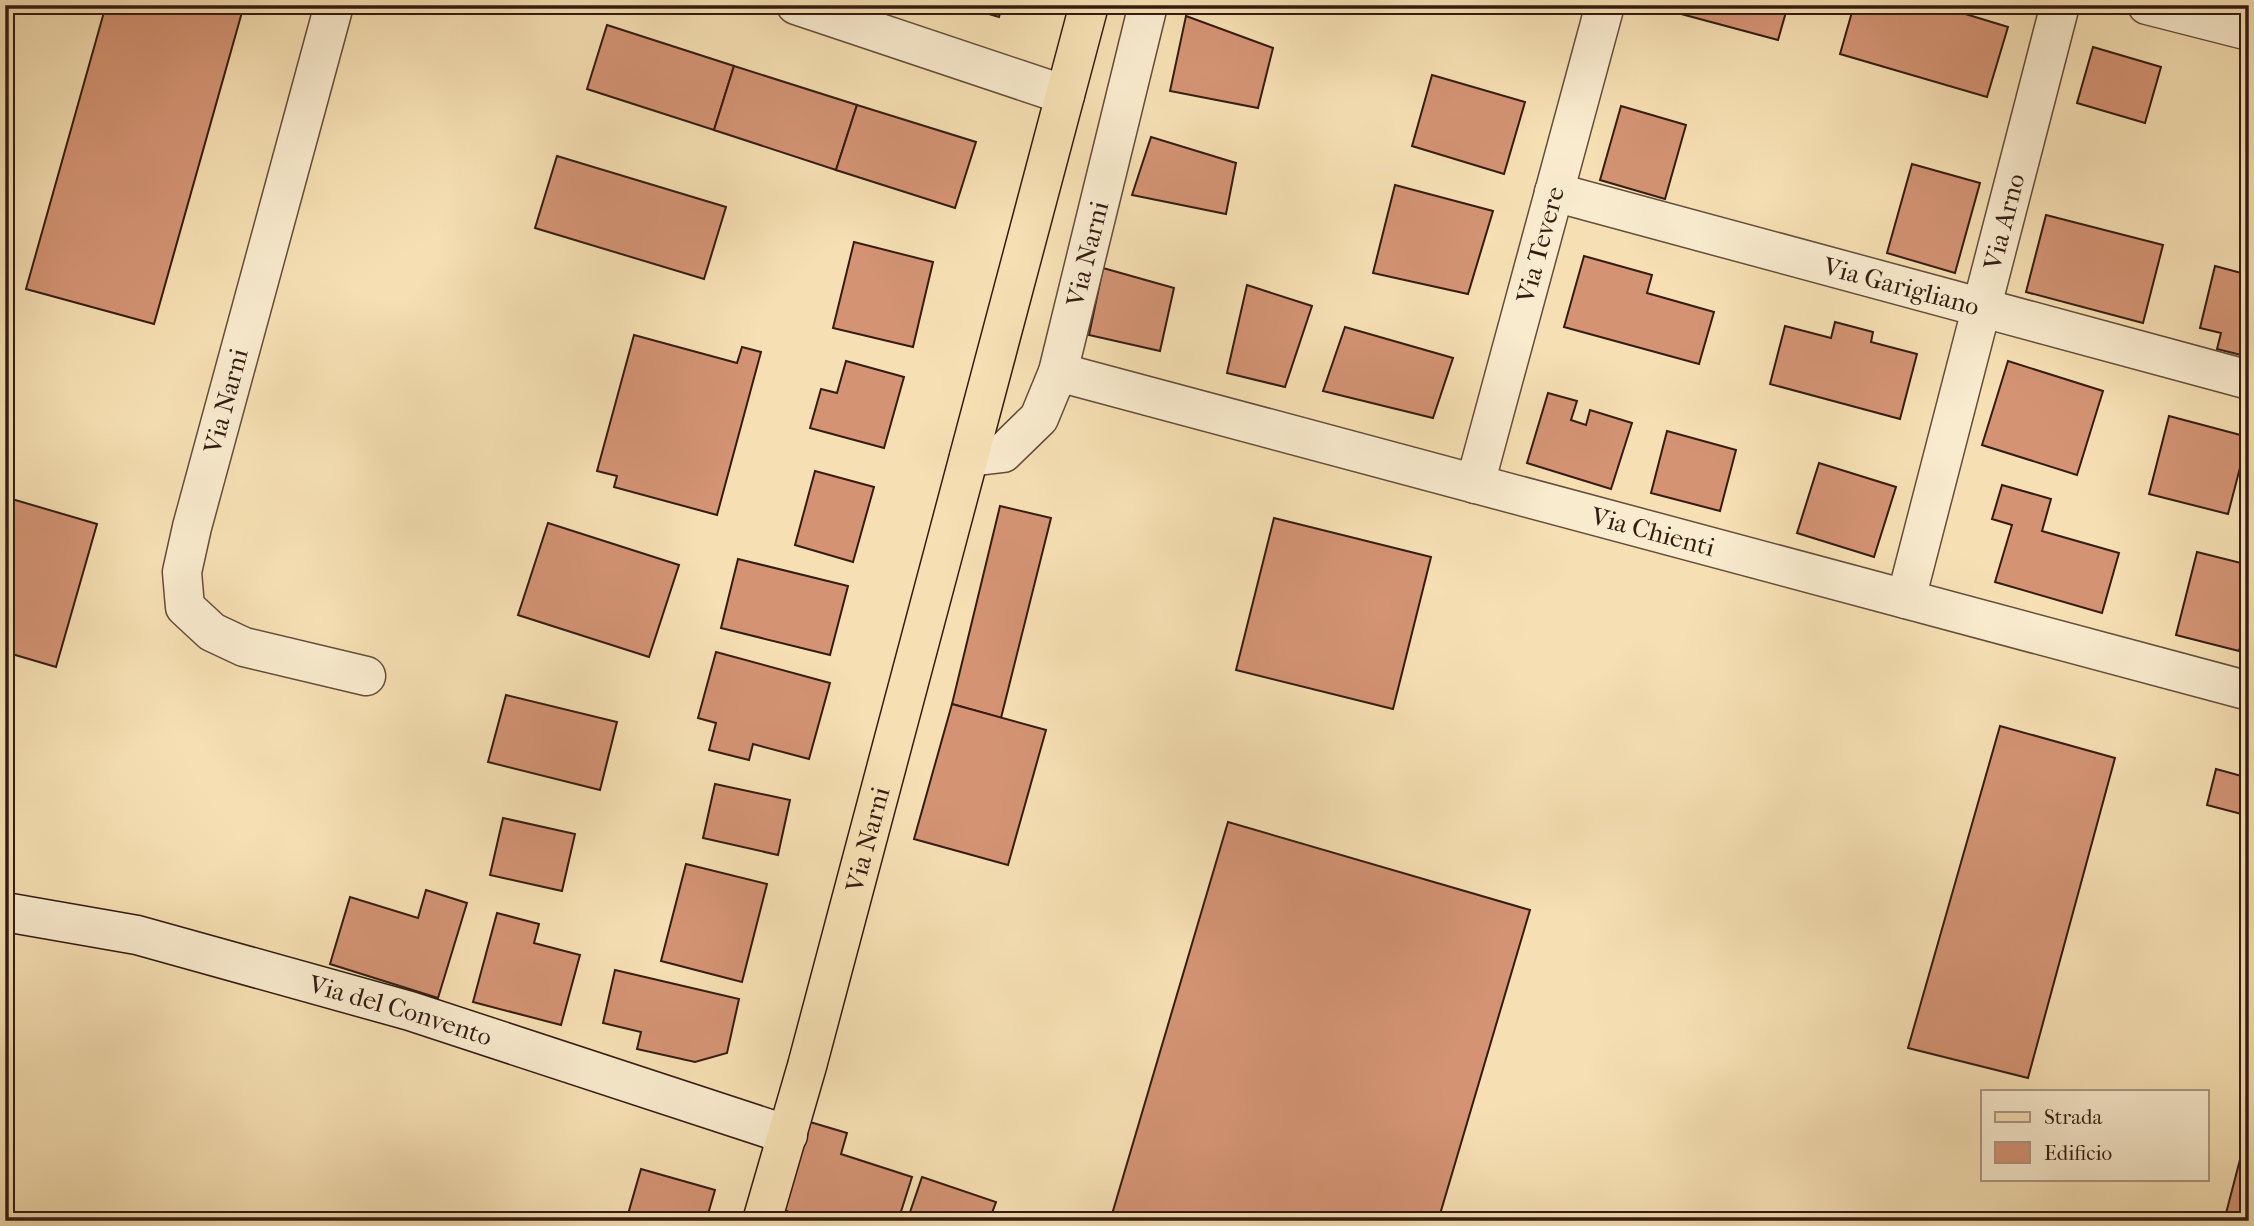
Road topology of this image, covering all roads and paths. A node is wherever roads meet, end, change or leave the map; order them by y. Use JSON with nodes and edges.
{"nodes":[{"id":1,"x":334,"y":5,"type":"edge"},
{"id":2,"x":796,"y":5,"type":"edge"},
{"id":3,"x":1089,"y":5,"type":"edge"},
{"id":4,"x":1148,"y":5,"type":"edge"},
{"id":5,"x":1605,"y":5,"type":"edge"},
{"id":6,"x":2060,"y":5,"type":"edge"},
{"id":7,"x":2147,"y":5,"type":"edge"},
{"id":8,"x":2249,"y":32,"type":"edge"},
{"id":9,"x":1065,"y":95,"type":"junction"},
{"id":10,"x":1553,"y":192,"type":"junction"},
{"id":11,"x":1982,"y":307,"type":"junction"},
{"id":12,"x":1058,"y":372,"type":"junction"},
{"id":13,"x":2249,"y":380,"type":"edge"},
{"id":14,"x":969,"y":457,"type":"junction"},
{"id":15,"x":1475,"y":484,"type":"junction"},
{"id":16,"x":1906,"y":599,"type":"junction"},
{"id":17,"x":366,"y":676,"type":"dead end"},
{"id":18,"x":2249,"y":691,"type":"edge"},
{"id":19,"x":5,"y":912,"type":"edge"},
{"id":20,"x":788,"y":1135,"type":"junction"},
{"id":21,"x":762,"y":1221,"type":"edge"}],
"edges":[{"from":1,"to":17,"type":"street","name":"Via Narni"},
{"from":2,"to":9,"type":"street"},
{"from":3,"to":9,"type":"main road","name":"Via Narni"},
{"from":4,"to":12,"type":"street","name":"Via Narni"},
{"from":5,"to":10,"type":"street","name":"Via Tevere"},
{"from":6,"to":11,"type":"street","name":"Via Arno"},
{"from":7,"to":8,"type":"street"},
{"from":9,"to":14,"type":"main road","name":"Via Narni"},
{"from":10,"to":11,"type":"street","name":"Via Garigliano"},
{"from":10,"to":15,"type":"street","name":"Via Tevere"},
{"from":11,"to":13,"type":"street","name":"Via Garigliano"},
{"from":11,"to":16,"type":"street","name":"Via Arno"},
{"from":12,"to":14,"type":"street","name":"Via Narni"},
{"from":12,"to":15,"type":"street","name":"Via Chienti"},
{"from":14,"to":20,"type":"main road","name":"Via Narni"},
{"from":15,"to":16,"type":"street","name":"Via Chienti"},
{"from":16,"to":18,"type":"street","name":"Via Chienti"},
{"from":19,"to":20,"type":"street","name":"Via del Convento"},
{"from":20,"to":21,"type":"main road","name":"Via Narni"}]}
